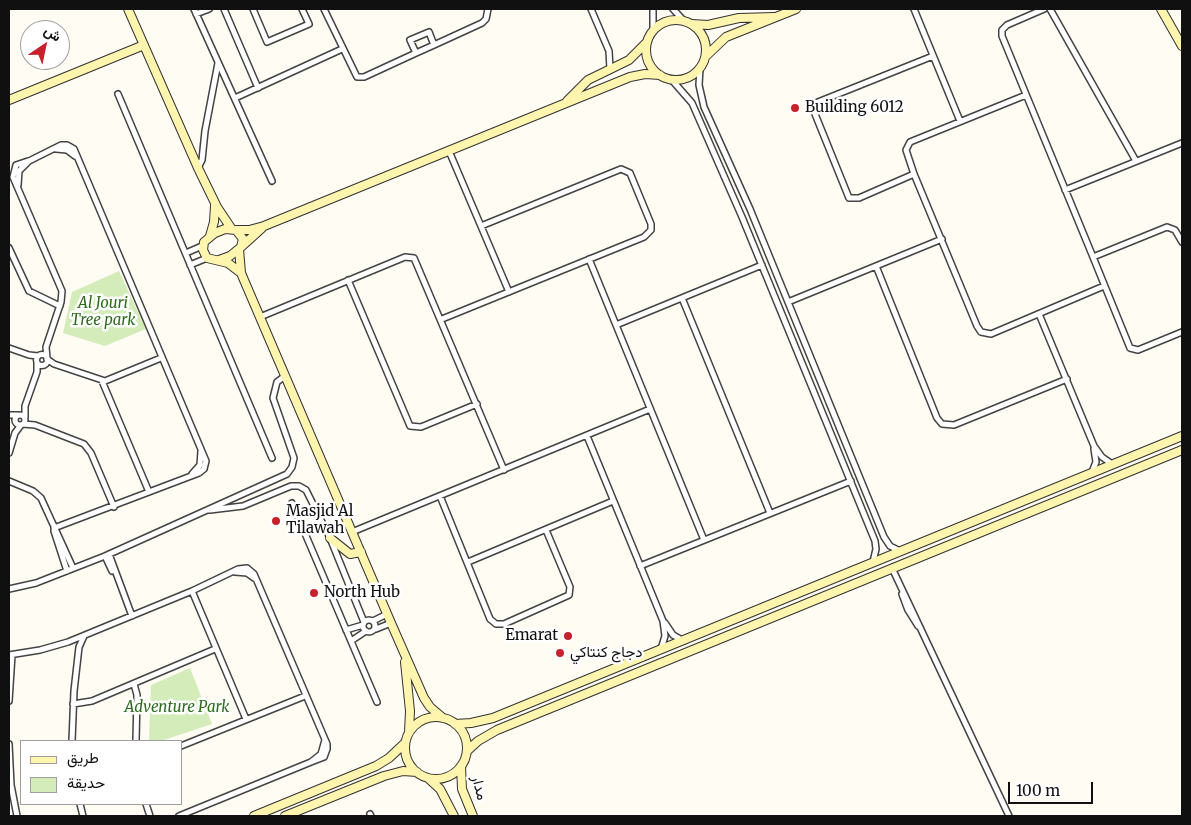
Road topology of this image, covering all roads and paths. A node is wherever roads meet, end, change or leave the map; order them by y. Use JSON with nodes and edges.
{"nodes":[{"id":1,"x":128,"y":9,"type":"edge"},
{"id":2,"x":209,"y":9,"type":"edge"},
{"id":3,"x":224,"y":9,"type":"edge"},
{"id":4,"x":253,"y":9,"type":"edge"},
{"id":5,"x":302,"y":9,"type":"edge"},
{"id":6,"x":324,"y":9,"type":"edge"},
{"id":7,"x":488,"y":9,"type":"edge"},
{"id":8,"x":591,"y":9,"type":"edge"},
{"id":9,"x":652,"y":9,"type":"edge"},
{"id":10,"x":672,"y":9,"type":"edge"},
{"id":11,"x":796,"y":9,"type":"edge"},
{"id":12,"x":914,"y":9,"type":"edge"},
{"id":13,"x":1044,"y":9,"type":"edge"},
{"id":14,"x":1050,"y":9,"type":"edge"},
{"id":15,"x":1161,"y":9,"type":"edge"},
{"id":16,"x":195,"y":11,"type":"edge"},
{"id":17,"x":776,"y":17,"type":"junction"},
{"id":18,"x":684,"y":21,"type":"junction"},
{"id":19,"x":692,"y":24,"type":"junction"},
{"id":20,"x":653,"y":31,"type":"junction"},
{"id":21,"x":647,"y":42,"type":"junction"},
{"id":22,"x":144,"y":45,"type":"junction"},
{"id":23,"x":434,"y":45,"type":"junction"},
{"id":24,"x":1182,"y":46,"type":"edge"},
{"id":25,"x":342,"y":49,"type":"junction"},
{"id":26,"x":416,"y":53,"type":"junction"},
{"id":27,"x":933,"y":56,"type":"junction"},
{"id":28,"x":705,"y":57,"type":"junction"},
{"id":29,"x":218,"y":62,"type":"junction"},
{"id":30,"x":700,"y":68,"type":"junction"},
{"id":31,"x":610,"y":69,"type":"junction"},
{"id":32,"x":660,"y":75,"type":"junction"},
{"id":33,"x":671,"y":79,"type":"junction"},
{"id":34,"x":258,"y":88,"type":"junction"},
{"id":35,"x":118,"y":94,"type":"dead end"},
{"id":36,"x":1026,"y":95,"type":"junction"},
{"id":37,"x":234,"y":98,"type":"junction"},
{"id":38,"x":9,"y":100,"type":"edge"},
{"id":39,"x":566,"y":102,"type":"junction"},
{"id":40,"x":960,"y":121,"type":"junction"},
{"id":41,"x":1182,"y":143,"type":"edge"},
{"id":42,"x":449,"y":151,"type":"junction"},
{"id":43,"x":1136,"y":161,"type":"junction"},
{"id":44,"x":198,"y":168,"type":"junction"},
{"id":45,"x":914,"y":174,"type":"junction"},
{"id":46,"x":272,"y":181,"type":"dead end"},
{"id":47,"x":1065,"y":190,"type":"junction"},
{"id":48,"x":214,"y":201,"type":"junction"},
{"id":49,"x":264,"y":226,"type":"junction"},
{"id":50,"x":481,"y":226,"type":"junction"},
{"id":51,"x":234,"y":229,"type":"junction"},
{"id":52,"x":210,"y":236,"type":"junction"},
{"id":53,"x":942,"y":239,"type":"junction"},
{"id":54,"x":1182,"y":242,"type":"edge"},
{"id":55,"x":202,"y":246,"type":"junction"},
{"id":56,"x":9,"y":248,"type":"edge"},
{"id":57,"x":240,"y":248,"type":"junction"},
{"id":58,"x":186,"y":254,"type":"junction"},
{"id":59,"x":1093,"y":257,"type":"junction"},
{"id":60,"x":207,"y":258,"type":"junction"},
{"id":61,"x":219,"y":260,"type":"junction"},
{"id":62,"x":589,"y":260,"type":"junction"},
{"id":63,"x":190,"y":265,"type":"junction"},
{"id":64,"x":762,"y":265,"type":"junction"},
{"id":65,"x":876,"y":266,"type":"junction"},
{"id":66,"x":241,"y":273,"type":"junction"},
{"id":67,"x":348,"y":280,"type":"junction"},
{"id":68,"x":1104,"y":286,"type":"junction"},
{"id":69,"x":509,"y":292,"type":"junction"},
{"id":70,"x":682,"y":298,"type":"junction"},
{"id":71,"x":788,"y":302,"type":"junction"},
{"id":72,"x":60,"y":306,"type":"junction"},
{"id":73,"x":1039,"y":314,"type":"junction"},
{"id":74,"x":260,"y":316,"type":"junction"},
{"id":75,"x":442,"y":319,"type":"junction"},
{"id":76,"x":616,"y":326,"type":"junction"},
{"id":77,"x":1182,"y":332,"type":"edge"},
{"id":78,"x":46,"y":347,"type":"junction"},
{"id":79,"x":9,"y":348,"type":"edge"},
{"id":80,"x":161,"y":358,"type":"junction"},
{"id":81,"x":38,"y":359,"type":"junction"},
{"id":82,"x":46,"y":361,"type":"junction"},
{"id":83,"x":37,"y":372,"type":"junction"},
{"id":84,"x":285,"y":376,"type":"junction"},
{"id":85,"x":1066,"y":379,"type":"junction"},
{"id":86,"x":102,"y":381,"type":"junction"},
{"id":87,"x":477,"y":404,"type":"junction"},
{"id":88,"x":650,"y":410,"type":"junction"},
{"id":89,"x":9,"y":416,"type":"edge"},
{"id":90,"x":19,"y":418,"type":"junction"},
{"id":91,"x":22,"y":424,"type":"junction"},
{"id":92,"x":35,"y":425,"type":"junction"},
{"id":93,"x":16,"y":433,"type":"junction"},
{"id":94,"x":587,"y":436,"type":"junction"},
{"id":95,"x":1182,"y":436,"type":"edge"},
{"id":96,"x":1094,"y":446,"type":"junction"},
{"id":97,"x":1182,"y":450,"type":"edge"},
{"id":98,"x":9,"y":453,"type":"edge"},
{"id":99,"x":272,"y":458,"type":"dead end"},
{"id":100,"x":1112,"y":464,"type":"junction"},
{"id":101,"x":504,"y":470,"type":"junction"},
{"id":102,"x":1092,"y":472,"type":"junction"},
{"id":103,"x":279,"y":479,"type":"junction"},
{"id":104,"x":9,"y":481,"type":"edge"},
{"id":105,"x":851,"y":481,"type":"junction"},
{"id":106,"x":282,"y":490,"type":"junction"},
{"id":107,"x":149,"y":492,"type":"junction"},
{"id":108,"x":245,"y":494,"type":"junction"},
{"id":109,"x":440,"y":496,"type":"junction"},
{"id":110,"x":613,"y":501,"type":"junction"},
{"id":111,"x":292,"y":503,"type":"dead end"},
{"id":112,"x":248,"y":504,"type":"junction"},
{"id":113,"x":114,"y":507,"type":"junction"},
{"id":114,"x":210,"y":510,"type":"junction"},
{"id":115,"x":770,"y":514,"type":"junction"},
{"id":116,"x":54,"y":528,"type":"junction"},
{"id":117,"x":546,"y":530,"type":"junction"},
{"id":118,"x":352,"y":532,"type":"junction"},
{"id":119,"x":330,"y":538,"type":"junction"},
{"id":120,"x":704,"y":540,"type":"junction"},
{"id":121,"x":900,"y":551,"type":"junction"},
{"id":122,"x":361,"y":552,"type":"junction"},
{"id":123,"x":107,"y":555,"type":"junction"},
{"id":124,"x":468,"y":562,"type":"junction"},
{"id":125,"x":873,"y":562,"type":"junction"},
{"id":126,"x":640,"y":566,"type":"junction"},
{"id":127,"x":892,"y":568,"type":"junction"},
{"id":128,"x":70,"y":570,"type":"junction"},
{"id":129,"x":9,"y":589,"type":"edge"},
{"id":130,"x":192,"y":591,"type":"junction"},
{"id":131,"x":387,"y":614,"type":"junction"},
{"id":132,"x":132,"y":616,"type":"junction"},
{"id":133,"x":373,"y":621,"type":"junction"},
{"id":134,"x":662,"y":621,"type":"junction"},
{"id":135,"x":391,"y":623,"type":"junction"},
{"id":136,"x":364,"y":624,"type":"junction"},
{"id":137,"x":376,"y":628,"type":"junction"},
{"id":138,"x":346,"y":630,"type":"junction"},
{"id":139,"x":366,"y":632,"type":"junction"},
{"id":140,"x":395,"y":632,"type":"junction"},
{"id":141,"x":85,"y":635,"type":"junction"},
{"id":142,"x":682,"y":640,"type":"junction"},
{"id":143,"x":351,"y":641,"type":"junction"},
{"id":144,"x":68,"y":642,"type":"junction"},
{"id":145,"x":215,"y":649,"type":"junction"},
{"id":146,"x":661,"y":649,"type":"junction"},
{"id":147,"x":79,"y":652,"type":"junction"},
{"id":148,"x":10,"y":655,"type":"edge"},
{"id":149,"x":134,"y":684,"type":"junction"},
{"id":150,"x":305,"y":696,"type":"junction"},
{"id":151,"x":9,"y":701,"type":"edge"},
{"id":152,"x":377,"y":702,"type":"dead end"},
{"id":153,"x":73,"y":704,"type":"junction"},
{"id":154,"x":443,"y":718,"type":"junction"},
{"id":155,"x":246,"y":719,"type":"junction"},
{"id":156,"x":455,"y":724,"type":"junction"},
{"id":157,"x":409,"y":732,"type":"junction"},
{"id":158,"x":72,"y":740,"type":"edge"},
{"id":159,"x":136,"y":740,"type":"edge"},
{"id":160,"x":9,"y":744,"type":"edge"},
{"id":161,"x":405,"y":744,"type":"junction"},
{"id":162,"x":182,"y":746,"type":"edge"},
{"id":163,"x":466,"y":751,"type":"junction"},
{"id":164,"x":462,"y":765,"type":"junction"},
{"id":165,"x":417,"y":772,"type":"junction"},
{"id":166,"x":428,"y":778,"type":"junction"},
{"id":167,"x":17,"y":816,"type":"edge"},
{"id":168,"x":179,"y":816,"type":"edge"},
{"id":169,"x":254,"y":816,"type":"edge"},
{"id":170,"x":285,"y":816,"type":"edge"},
{"id":171,"x":454,"y":816,"type":"edge"},
{"id":172,"x":474,"y":816,"type":"edge"},
{"id":173,"x":1009,"y":816,"type":"edge"}],
"edges":[{"from":1,"to":22,"type":"street"},
{"from":2,"to":16,"type":"street"},
{"from":3,"to":34,"type":"street"},
{"from":4,"to":5,"type":"street"},
{"from":6,"to":25,"type":"street"},
{"from":7,"to":23,"type":"street"},
{"from":8,"to":31,"type":"street"},
{"from":9,"to":20,"type":"street"},
{"from":10,"to":18,"type":"street"},
{"from":11,"to":17,"type":"street"},
{"from":12,"to":27,"type":"street"},
{"from":13,"to":36,"type":"street"},
{"from":14,"to":43,"type":"street"},
{"from":15,"to":24,"type":"street"},
{"from":16,"to":29,"type":"street"},
{"from":17,"to":19,"type":"street"},
{"from":17,"to":28,"type":"street"},
{"from":18,"to":19,"type":"street"},
{"from":18,"to":20,"type":"street"},
{"from":19,"to":28,"type":"street"},
{"from":20,"to":21,"type":"street"},
{"from":21,"to":31,"type":"street"},
{"from":21,"to":32,"type":"street"},
{"from":22,"to":38,"type":"street"},
{"from":22,"to":44,"type":"street"},
{"from":23,"to":26,"type":"street"},
{"from":23,"to":26,"type":"street"},
{"from":25,"to":26,"type":"street"},
{"from":25,"to":34,"type":"street"},
{"from":27,"to":40,"type":"street"},
{"from":27,"to":45,"type":"street"},
{"from":28,"to":30,"type":"street"},
{"from":29,"to":37,"type":"street"},
{"from":29,"to":44,"type":"street"},
{"from":30,"to":33,"type":"street"},
{"from":30,"to":71,"type":"street"},
{"from":31,"to":39,"type":"street"},
{"from":32,"to":33,"type":"street"},
{"from":32,"to":39,"type":"street"},
{"from":33,"to":64,"type":"street"},
{"from":34,"to":37,"type":"street"},
{"from":35,"to":58,"type":"street"},
{"from":36,"to":40,"type":"street"},
{"from":36,"to":47,"type":"street"},
{"from":37,"to":46,"type":"street"},
{"from":39,"to":42,"type":"street"},
{"from":40,"to":45,"type":"street"},
{"from":41,"to":43,"type":"street"},
{"from":42,"to":49,"type":"street"},
{"from":42,"to":50,"type":"street"},
{"from":43,"to":47,"type":"street"},
{"from":44,"to":48,"type":"street"},
{"from":45,"to":53,"type":"street"},
{"from":47,"to":59,"type":"street"},
{"from":48,"to":51,"type":"street"},
{"from":48,"to":52,"type":"street"},
{"from":49,"to":51,"type":"street"},
{"from":49,"to":57,"type":"street"},
{"from":50,"to":62,"type":"street"},
{"from":50,"to":69,"type":"street"},
{"from":51,"to":52,"type":"street"},
{"from":51,"to":57,"type":"street"},
{"from":52,"to":55,"type":"street"},
{"from":53,"to":65,"type":"street"},
{"from":53,"to":73,"type":"street"},
{"from":54,"to":59,"type":"street"},
{"from":55,"to":58,"type":"street"},
{"from":55,"to":60,"type":"street"},
{"from":56,"to":72,"type":"street"},
{"from":57,"to":61,"type":"street"},
{"from":57,"to":66,"type":"street"},
{"from":58,"to":63,"type":"street"},
{"from":59,"to":68,"type":"street"},
{"from":60,"to":61,"type":"street"},
{"from":60,"to":63,"type":"street"},
{"from":61,"to":66,"type":"street"},
{"from":62,"to":69,"type":"street"},
{"from":62,"to":76,"type":"street"},
{"from":63,"to":99,"type":"street"},
{"from":64,"to":70,"type":"street"},
{"from":64,"to":105,"type":"street"},
{"from":65,"to":71,"type":"street"},
{"from":65,"to":85,"type":"street"},
{"from":66,"to":74,"type":"street"},
{"from":67,"to":74,"type":"street"},
{"from":67,"to":75,"type":"street"},
{"from":67,"to":87,"type":"street"},
{"from":68,"to":73,"type":"street"},
{"from":68,"to":77,"type":"street"},
{"from":69,"to":75,"type":"street"},
{"from":70,"to":76,"type":"street"},
{"from":70,"to":115,"type":"street"},
{"from":71,"to":121,"type":"street"},
{"from":72,"to":78,"type":"street"},
{"from":72,"to":80,"type":"street"},
{"from":73,"to":85,"type":"street"},
{"from":74,"to":84,"type":"street"},
{"from":75,"to":87,"type":"street"},
{"from":76,"to":88,"type":"street"},
{"from":78,"to":81,"type":"street"},
{"from":78,"to":82,"type":"street"},
{"from":79,"to":81,"type":"street"},
{"from":80,"to":86,"type":"street"},
{"from":80,"to":107,"type":"street"},
{"from":81,"to":82,"type":"street"},
{"from":81,"to":82,"type":"street"},
{"from":81,"to":83,"type":"street"},
{"from":82,"to":83,"type":"street"},
{"from":82,"to":86,"type":"street"},
{"from":83,"to":90,"type":"street"},
{"from":84,"to":103,"type":"street"},
{"from":84,"to":118,"type":"street"},
{"from":85,"to":96,"type":"street"},
{"from":86,"to":107,"type":"street"},
{"from":87,"to":101,"type":"street"},
{"from":88,"to":94,"type":"street"},
{"from":88,"to":120,"type":"street"},
{"from":89,"to":90,"type":"street"},
{"from":90,"to":91,"type":"street"},
{"from":90,"to":92,"type":"street"},
{"from":90,"to":93,"type":"street"},
{"from":91,"to":92,"type":"street"},
{"from":91,"to":93,"type":"street"},
{"from":92,"to":113,"type":"street"},
{"from":93,"to":98,"type":"street"},
{"from":94,"to":101,"type":"street"},
{"from":94,"to":110,"type":"street"},
{"from":95,"to":100,"type":"street"},
{"from":96,"to":100,"type":"street"},
{"from":96,"to":102,"type":"street"},
{"from":97,"to":127,"type":"street"},
{"from":100,"to":102,"type":"street"},
{"from":101,"to":109,"type":"street"},
{"from":102,"to":121,"type":"street"},
{"from":103,"to":106,"type":"street"},
{"from":103,"to":108,"type":"street"},
{"from":104,"to":116,"type":"street"},
{"from":105,"to":115,"type":"street"},
{"from":105,"to":125,"type":"street"},
{"from":106,"to":112,"type":"street"},
{"from":106,"to":119,"type":"street"},
{"from":107,"to":113,"type":"street"},
{"from":108,"to":112,"type":"street"},
{"from":108,"to":114,"type":"street"},
{"from":109,"to":118,"type":"street"},
{"from":109,"to":124,"type":"street"},
{"from":110,"to":117,"type":"street"},
{"from":110,"to":126,"type":"street"},
{"from":111,"to":138,"type":"street"},
{"from":112,"to":114,"type":"street"},
{"from":113,"to":116,"type":"street"},
{"from":114,"to":123,"type":"street"},
{"from":115,"to":120,"type":"street"},
{"from":116,"to":128,"type":"street"},
{"from":117,"to":124,"type":"street"},
{"from":117,"to":124,"type":"street"},
{"from":118,"to":122,"type":"street"},
{"from":119,"to":122,"type":"street"},
{"from":119,"to":136,"type":"street"},
{"from":120,"to":126,"type":"street"},
{"from":121,"to":125,"type":"street"},
{"from":122,"to":131,"type":"street"},
{"from":123,"to":128,"type":"street"},
{"from":123,"to":132,"type":"street"},
{"from":125,"to":142,"type":"street"},
{"from":126,"to":134,"type":"street"},
{"from":127,"to":163,"type":"street"},
{"from":127,"to":173,"type":"street"},
{"from":128,"to":129,"type":"street"},
{"from":130,"to":132,"type":"street"},
{"from":130,"to":145,"type":"street"},
{"from":130,"to":150,"type":"street"},
{"from":131,"to":133,"type":"street"},
{"from":131,"to":135,"type":"street"},
{"from":132,"to":141,"type":"street"},
{"from":133,"to":136,"type":"street"},
{"from":133,"to":137,"type":"street"},
{"from":134,"to":142,"type":"street"},
{"from":134,"to":146,"type":"street"},
{"from":135,"to":137,"type":"street"},
{"from":135,"to":140,"type":"street"},
{"from":136,"to":138,"type":"street"},
{"from":136,"to":139,"type":"street"},
{"from":137,"to":139,"type":"street"},
{"from":138,"to":143,"type":"street"},
{"from":139,"to":143,"type":"street"},
{"from":140,"to":154,"type":"street"},
{"from":140,"to":157,"type":"street"},
{"from":141,"to":144,"type":"street"},
{"from":141,"to":147,"type":"street"},
{"from":142,"to":146,"type":"street"},
{"from":143,"to":152,"type":"street"},
{"from":144,"to":147,"type":"street"},
{"from":144,"to":148,"type":"street"},
{"from":145,"to":149,"type":"street"},
{"from":145,"to":155,"type":"street"},
{"from":146,"to":156,"type":"street"},
{"from":147,"to":153,"type":"street"},
{"from":148,"to":151,"type":"street"},
{"from":149,"to":153,"type":"street"},
{"from":149,"to":159,"type":"street"},
{"from":150,"to":155,"type":"street"},
{"from":150,"to":168,"type":"street"},
{"from":153,"to":158,"type":"street"},
{"from":154,"to":156,"type":"street"},
{"from":154,"to":157,"type":"street"},
{"from":155,"to":162,"type":"street"},
{"from":156,"to":163,"type":"street"},
{"from":157,"to":161,"type":"street"},
{"from":160,"to":167,"type":"street"},
{"from":161,"to":165,"type":"street"},
{"from":161,"to":169,"type":"street"},
{"from":163,"to":164,"type":"street"},
{"from":164,"to":166,"type":"street"},
{"from":164,"to":172,"type":"street","name":"مدار"},
{"from":165,"to":166,"type":"street"},
{"from":165,"to":170,"type":"street"},
{"from":166,"to":171,"type":"street"}]}
